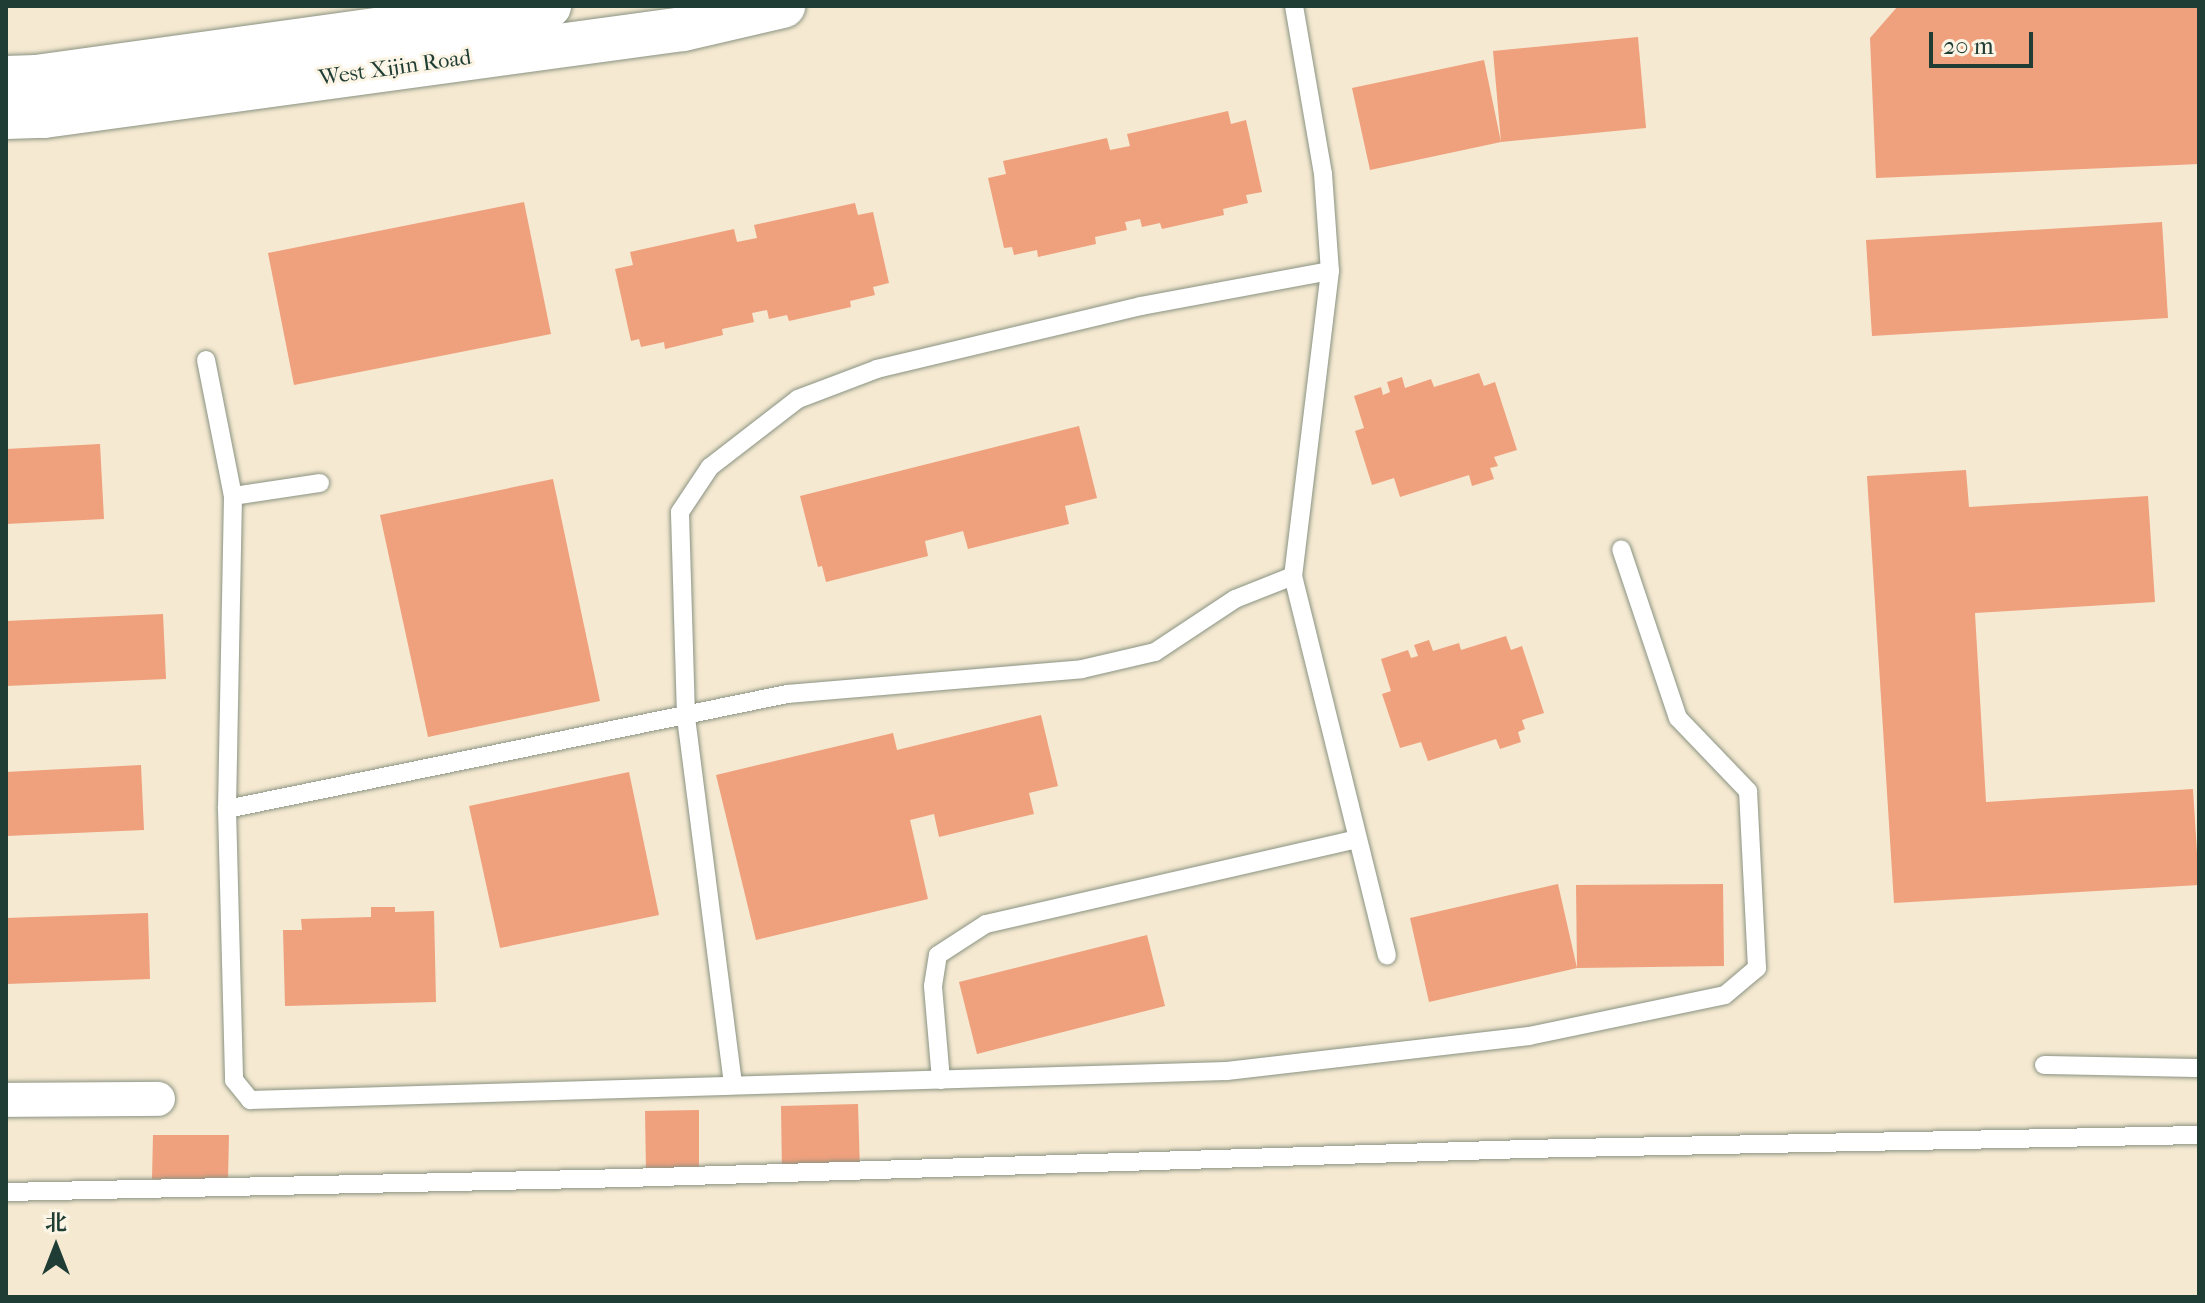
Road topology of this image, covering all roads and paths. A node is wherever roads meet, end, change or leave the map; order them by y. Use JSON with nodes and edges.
{"nodes":[{"id":1,"x":549,"y":6,"type":"edge"},
{"id":2,"x":783,"y":6,"type":"edge"},
{"id":3,"x":1294,"y":6,"type":"edge"},
{"id":4,"x":6,"y":78,"type":"edge"},
{"id":5,"x":6,"y":117,"type":"edge"},
{"id":6,"x":1330,"y":271,"type":"junction"},
{"id":7,"x":206,"y":360,"type":"dead end"},
{"id":8,"x":320,"y":483,"type":"dead end"},
{"id":9,"x":233,"y":496,"type":"junction"},
{"id":10,"x":1621,"y":549,"type":"dead end"},
{"id":11,"x":1293,"y":576,"type":"junction"},
{"id":12,"x":686,"y":716,"type":"junction"},
{"id":13,"x":227,"y":809,"type":"junction"},
{"id":14,"x":1357,"y":839,"type":"junction"},
{"id":15,"x":1387,"y":956,"type":"dead end"},
{"id":16,"x":2044,"y":1065,"type":"dead end"},
{"id":17,"x":2199,"y":1068,"type":"edge"},
{"id":18,"x":941,"y":1080,"type":"junction"},
{"id":19,"x":733,"y":1084,"type":"junction"},
{"id":20,"x":158,"y":1099,"type":"dead end"},
{"id":21,"x":6,"y":1100,"type":"edge"},
{"id":22,"x":2199,"y":1135,"type":"edge"},
{"id":23,"x":6,"y":1192,"type":"edge"}],
"edges":[{"from":1,"to":4,"type":"main road","name":"West Xijin Road"},
{"from":2,"to":5,"type":"main road","name":"West Xijin Road"},
{"from":3,"to":6,"type":"lane"},
{"from":6,"to":11,"type":"lane"},
{"from":6,"to":12,"type":"lane"},
{"from":7,"to":9,"type":"lane"},
{"from":8,"to":9,"type":"lane"},
{"from":9,"to":13,"type":"lane"},
{"from":10,"to":18,"type":"lane"},
{"from":11,"to":12,"type":"lane"},
{"from":11,"to":14,"type":"lane"},
{"from":12,"to":13,"type":"lane"},
{"from":12,"to":19,"type":"lane"},
{"from":13,"to":19,"type":"lane"},
{"from":14,"to":15,"type":"lane"},
{"from":14,"to":18,"type":"lane"},
{"from":16,"to":17,"type":"lane"},
{"from":18,"to":19,"type":"lane"},
{"from":20,"to":21,"type":"street"},
{"from":22,"to":23,"type":"lane"}]}
